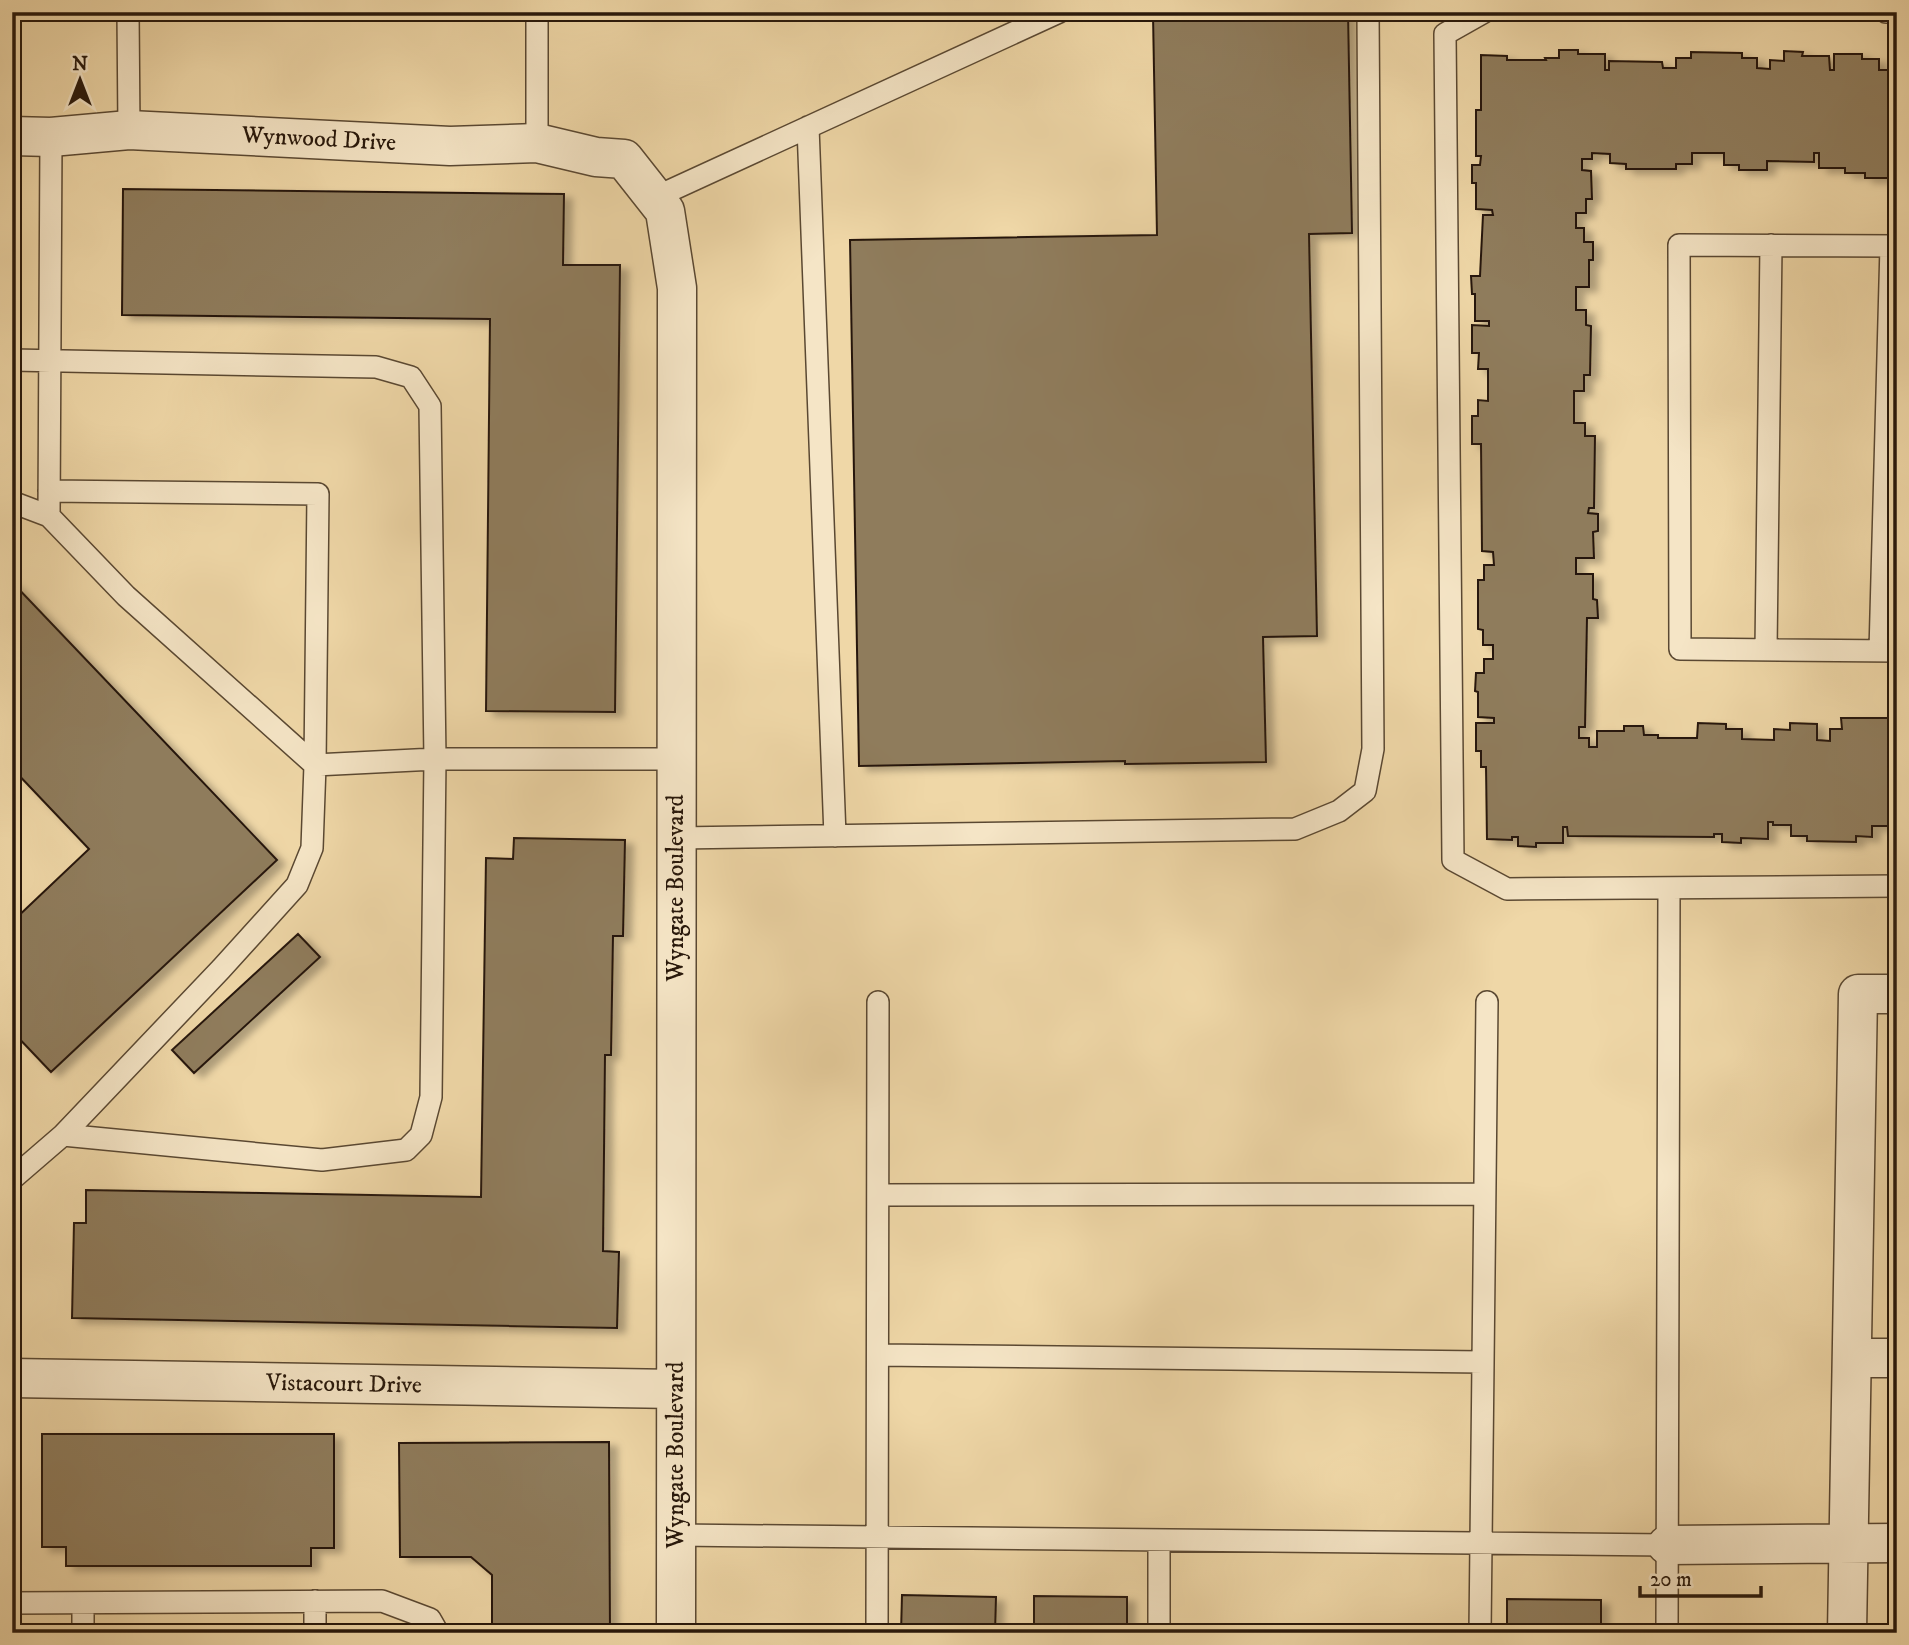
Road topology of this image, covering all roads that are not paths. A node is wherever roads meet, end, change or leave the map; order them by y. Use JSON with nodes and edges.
{"nodes":[{"id":1,"x":128,"y":12,"type":"edge"},
{"id":2,"x":537,"y":12,"type":"edge"},
{"id":3,"x":1059,"y":12,"type":"edge"},
{"id":4,"x":1368,"y":12,"type":"edge"},
{"id":5,"x":1484,"y":12,"type":"edge"},
{"id":6,"x":1886,"y":12,"type":"edge"},
{"id":7,"x":1896,"y":12,"type":"edge"},
{"id":8,"x":808,"y":127,"type":"junction"},
{"id":9,"x":128,"y":130,"type":"junction"},
{"id":10,"x":12,"y":136,"type":"edge"},
{"id":11,"x":51,"y":137,"type":"junction"},
{"id":12,"x":537,"y":143,"type":"junction"},
{"id":13,"x":624,"y":159,"type":"joint"},
{"id":14,"x":654,"y":198,"type":"junction"},
{"id":15,"x":1771,"y":245,"type":"junction"},
{"id":16,"x":1894,"y":246,"type":"edge"},
{"id":17,"x":12,"y":360,"type":"edge"},
{"id":18,"x":50,"y":360,"type":"junction"},
{"id":19,"x":49,"y":491,"type":"junction"},
{"id":20,"x":12,"y":502,"type":"edge"},
{"id":21,"x":49,"y":516,"type":"junction"},
{"id":22,"x":1766,"y":650,"type":"junction"},
{"id":23,"x":1888,"y":651,"type":"edge"},
{"id":24,"x":435,"y":759,"type":"junction"},
{"id":25,"x":677,"y":759,"type":"junction"},
{"id":26,"x":315,"y":765,"type":"junction"},
{"id":27,"x":835,"y":836,"type":"junction"},
{"id":28,"x":677,"y":838,"type":"junction"},
{"id":29,"x":1897,"y":886,"type":"edge"},
{"id":30,"x":1669,"y":888,"type":"junction"},
{"id":31,"x":1897,"y":994,"type":"edge"},
{"id":32,"x":878,"y":1002,"type":"dead end"},
{"id":33,"x":1486,"y":1002,"type":"dead end"},
{"id":34,"x":64,"y":1135,"type":"junction"},
{"id":35,"x":12,"y":1179,"type":"edge"},
{"id":36,"x":1484,"y":1194,"type":"junction"},
{"id":37,"x":878,"y":1195,"type":"junction"},
{"id":38,"x":878,"y":1355,"type":"junction"},
{"id":39,"x":1852,"y":1358,"type":"junction"},
{"id":40,"x":1897,"y":1358,"type":"edge"},
{"id":41,"x":1483,"y":1362,"type":"junction"},
{"id":42,"x":12,"y":1378,"type":"edge"},
{"id":43,"x":676,"y":1389,"type":"junction"},
{"id":44,"x":676,"y":1535,"type":"junction"},
{"id":45,"x":877,"y":1537,"type":"junction"},
{"id":46,"x":1159,"y":1541,"type":"junction"},
{"id":47,"x":1897,"y":1543,"type":"edge"},
{"id":48,"x":1481,"y":1544,"type":"junction"},
{"id":49,"x":1848,"y":1544,"type":"junction"},
{"id":50,"x":1667,"y":1545,"type":"junction"},
{"id":51,"x":315,"y":1601,"type":"junction"},
{"id":52,"x":12,"y":1603,"type":"edge"},
{"id":53,"x":83,"y":1603,"type":"junction"},
{"id":54,"x":83,"y":1633,"type":"edge"},
{"id":55,"x":315,"y":1633,"type":"edge"},
{"id":56,"x":438,"y":1633,"type":"edge"},
{"id":57,"x":676,"y":1633,"type":"edge"},
{"id":58,"x":877,"y":1633,"type":"edge"},
{"id":59,"x":1159,"y":1633,"type":"edge"},
{"id":60,"x":1480,"y":1633,"type":"edge"},
{"id":61,"x":1667,"y":1633,"type":"edge"},
{"id":62,"x":1847,"y":1633,"type":"edge"}],
"edges":[{"from":1,"to":9,"type":"lane"},
{"from":2,"to":12,"type":"lane"},
{"from":3,"to":8,"type":"lane"},
{"from":4,"to":27,"type":"lane"},
{"from":5,"to":30,"type":"lane"},
{"from":6,"to":7,"type":"lane"},
{"from":8,"to":14,"type":"lane"},
{"from":8,"to":27,"type":"lane"},
{"from":9,"to":11,"type":"street","name":"Wynwood Drive"},
{"from":9,"to":12,"type":"street","name":"Wynwood Drive"},
{"from":10,"to":11,"type":"street","name":"Wynwood Drive"},
{"from":11,"to":18,"type":"lane"},
{"from":12,"to":13,"type":"street","name":"Wynwood Drive"},
{"from":13,"to":14,"type":"street","name":"Wyngate Boulevard"},
{"from":14,"to":25,"type":"street","name":"Wyngate Boulevard"},
{"from":15,"to":16,"type":"lane"},
{"from":15,"to":22,"type":"lane"},
{"from":15,"to":22,"type":"lane"},
{"from":16,"to":23,"type":"lane"},
{"from":17,"to":18,"type":"lane"},
{"from":18,"to":19,"type":"lane"},
{"from":18,"to":24,"type":"lane"},
{"from":19,"to":21,"type":"lane"},
{"from":19,"to":26,"type":"lane"},
{"from":20,"to":21,"type":"lane"},
{"from":21,"to":26,"type":"lane"},
{"from":22,"to":23,"type":"lane"},
{"from":24,"to":25,"type":"lane"},
{"from":24,"to":26,"type":"lane"},
{"from":24,"to":34,"type":"lane"},
{"from":25,"to":28,"type":"street","name":"Wyngate Boulevard"},
{"from":26,"to":34,"type":"lane"},
{"from":27,"to":28,"type":"lane"},
{"from":28,"to":43,"type":"street","name":"Wyngate Boulevard"},
{"from":29,"to":30,"type":"lane"},
{"from":30,"to":50,"type":"lane"},
{"from":31,"to":39,"type":"street"},
{"from":32,"to":37,"type":"lane"},
{"from":33,"to":36,"type":"lane"},
{"from":34,"to":35,"type":"lane"},
{"from":36,"to":37,"type":"lane"},
{"from":36,"to":41,"type":"lane"},
{"from":37,"to":38,"type":"lane"},
{"from":38,"to":41,"type":"lane"},
{"from":38,"to":45,"type":"lane"},
{"from":39,"to":40,"type":"street"},
{"from":39,"to":49,"type":"street"},
{"from":41,"to":48,"type":"lane"},
{"from":42,"to":43,"type":"street","name":"Vistacourt Drive"},
{"from":43,"to":44,"type":"street","name":"Wyngate Boulevard"},
{"from":44,"to":45,"type":"lane"},
{"from":44,"to":57,"type":"street","name":"Wyngate Boulevard"},
{"from":45,"to":46,"type":"lane"},
{"from":45,"to":58,"type":"lane"},
{"from":46,"to":48,"type":"lane"},
{"from":46,"to":59,"type":"lane"},
{"from":47,"to":49,"type":"street"},
{"from":48,"to":50,"type":"lane"},
{"from":48,"to":60,"type":"lane"},
{"from":49,"to":50,"type":"street"},
{"from":49,"to":62,"type":"street"},
{"from":50,"to":61,"type":"lane"},
{"from":51,"to":53,"type":"lane"},
{"from":51,"to":55,"type":"lane"},
{"from":51,"to":56,"type":"lane"},
{"from":52,"to":53,"type":"lane"},
{"from":53,"to":54,"type":"lane"}]}
